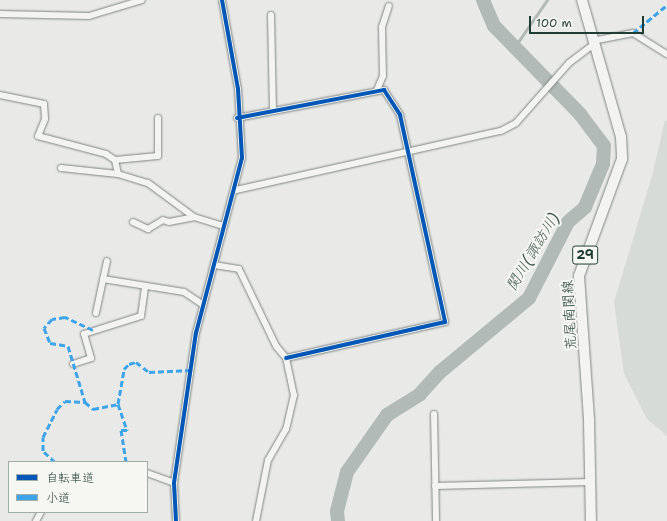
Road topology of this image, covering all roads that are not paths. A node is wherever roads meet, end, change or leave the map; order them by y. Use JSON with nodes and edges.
{"nodes":[{"id":1,"x":142,"y":0,"type":"edge"},
{"id":2,"x":222,"y":0,"type":"edge"},
{"id":3,"x":582,"y":0,"type":"edge"},
{"id":4,"x":389,"y":6,"type":"dead end"},
{"id":5,"x":0,"y":14,"type":"edge"},
{"id":6,"x":271,"y":15,"type":"dead end"},
{"id":7,"x":0,"y":18,"type":"edge"},
{"id":8,"x":593,"y":43,"type":"junction"},
{"id":9,"x":667,"y":54,"type":"edge"},
{"id":10,"x":377,"y":90,"type":"junction"},
{"id":11,"x":0,"y":95,"type":"edge"},
{"id":12,"x":272,"y":110,"type":"junction"},
{"id":13,"x":158,"y":118,"type":"dead end"},
{"id":14,"x":237,"y":118,"type":"junction"},
{"id":15,"x":408,"y":152,"type":"junction"},
{"id":16,"x":115,"y":160,"type":"junction"},
{"id":17,"x":61,"y":168,"type":"dead end"},
{"id":18,"x":118,"y":174,"type":"junction"},
{"id":19,"x":236,"y":190,"type":"junction"},
{"id":20,"x":194,"y":217,"type":"junction"},
{"id":21,"x":133,"y":222,"type":"dead end"},
{"id":22,"x":224,"y":226,"type":"junction"},
{"id":23,"x":107,"y":261,"type":"dead end"},
{"id":24,"x":214,"y":265,"type":"junction"},
{"id":25,"x":103,"y":279,"type":"junction"},
{"id":26,"x":144,"y":286,"type":"junction"},
{"id":27,"x":203,"y":305,"type":"junction"},
{"id":28,"x":96,"y":313,"type":"dead end"},
{"id":29,"x":286,"y":358,"type":"junction"},
{"id":30,"x":72,"y":364,"type":"dead end"},
{"id":31,"x":434,"y":414,"type":"dead end"},
{"id":32,"x":148,"y":473,"type":"edge"},
{"id":33,"x":591,"y":482,"type":"junction"},
{"id":34,"x":174,"y":483,"type":"junction"},
{"id":35,"x":435,"y":486,"type":"junction"},
{"id":36,"x":176,"y":521,"type":"edge"},
{"id":37,"x":256,"y":521,"type":"edge"},
{"id":38,"x":436,"y":521,"type":"edge"},
{"id":39,"x":591,"y":521,"type":"edge"}],
"edges":[{"from":1,"to":5,"type":"street"},
{"from":2,"to":14,"type":"street"},
{"from":3,"to":8,"type":"main road","name":"荒尾南関線","number":"29"},
{"from":4,"to":10,"type":"street"},
{"from":5,"to":7,"type":"street"},
{"from":6,"to":12,"type":"street"},
{"from":8,"to":9,"type":"street"},
{"from":8,"to":15,"type":"street"},
{"from":8,"to":33,"type":"main road","name":"荒尾南関線","number":"29"},
{"from":10,"to":12,"type":"street"},
{"from":10,"to":15,"type":"street"},
{"from":11,"to":16,"type":"street"},
{"from":12,"to":14,"type":"street"},
{"from":13,"to":16,"type":"street"},
{"from":14,"to":19,"type":"street"},
{"from":15,"to":19,"type":"street"},
{"from":15,"to":29,"type":"street"},
{"from":16,"to":18,"type":"street"},
{"from":17,"to":18,"type":"street"},
{"from":18,"to":20,"type":"street"},
{"from":19,"to":22,"type":"street"},
{"from":20,"to":21,"type":"street"},
{"from":20,"to":22,"type":"street"},
{"from":22,"to":24,"type":"street"},
{"from":23,"to":25,"type":"street"},
{"from":24,"to":27,"type":"street"},
{"from":24,"to":29,"type":"street"},
{"from":25,"to":26,"type":"street"},
{"from":25,"to":28,"type":"street"},
{"from":26,"to":27,"type":"street"},
{"from":26,"to":30,"type":"street"},
{"from":27,"to":34,"type":"street"},
{"from":29,"to":37,"type":"street"},
{"from":31,"to":35,"type":"street"},
{"from":32,"to":34,"type":"street"},
{"from":33,"to":35,"type":"street"},
{"from":33,"to":39,"type":"main road","name":"荒尾南関線","number":"29"},
{"from":34,"to":36,"type":"street"},
{"from":35,"to":38,"type":"street"}]}
